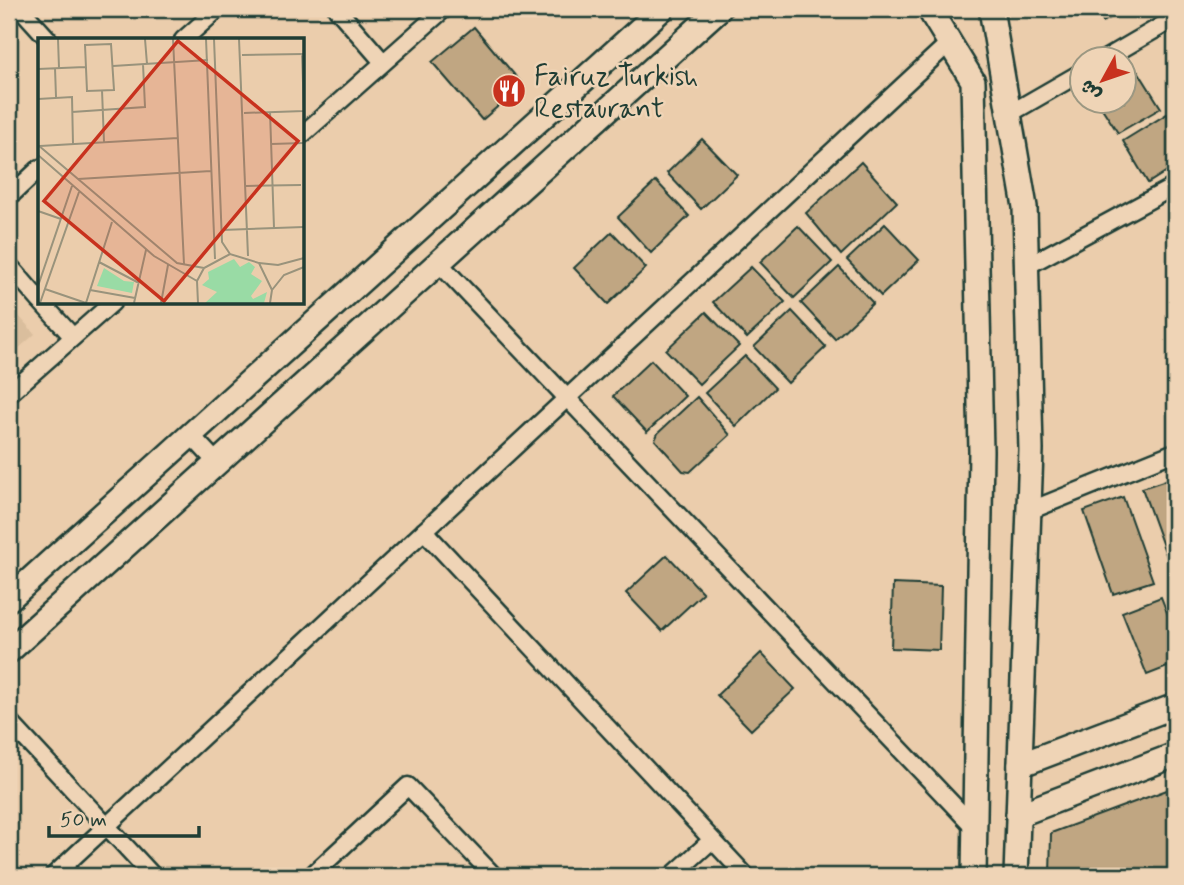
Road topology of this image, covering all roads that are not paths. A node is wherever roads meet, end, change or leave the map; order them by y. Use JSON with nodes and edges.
{"nodes":[{"id":1,"x":20,"y":9,"type":"edge"},
{"id":2,"x":218,"y":9,"type":"edge"},
{"id":3,"x":337,"y":9,"type":"edge"},
{"id":4,"x":444,"y":9,"type":"edge"},
{"id":5,"x":662,"y":9,"type":"edge"},
{"id":6,"x":719,"y":9,"type":"edge"},
{"id":7,"x":929,"y":9,"type":"edge"},
{"id":8,"x":991,"y":9,"type":"edge"},
{"id":9,"x":1175,"y":18,"type":"edge"},
{"id":10,"x":48,"y":38,"type":"edge"},
{"id":11,"x":185,"y":38,"type":"edge"},
{"id":12,"x":949,"y":43,"type":"junction"},
{"id":13,"x":1128,"y":46,"type":"edge"},
{"id":14,"x":383,"y":62,"type":"junction"},
{"id":15,"x":1068,"y":81,"type":"edge"},
{"id":16,"x":1009,"y":114,"type":"junction"},
{"id":17,"x":304,"y":133,"type":"edge"},
{"id":18,"x":38,"y":170,"type":"edge"},
{"id":19,"x":1175,"y":186,"type":"edge"},
{"id":20,"x":9,"y":197,"type":"edge"},
{"id":21,"x":439,"y":263,"type":"junction"},
{"id":22,"x":9,"y":265,"type":"edge"},
{"id":23,"x":1027,"y":266,"type":"junction"},
{"id":24,"x":38,"y":299,"type":"edge"},
{"id":25,"x":43,"y":304,"type":"edge"},
{"id":26,"x":111,"y":304,"type":"edge"},
{"id":27,"x":73,"y":337,"type":"junction"},
{"id":28,"x":9,"y":394,"type":"edge"},
{"id":29,"x":567,"y":398,"type":"junction"},
{"id":30,"x":191,"y":435,"type":"junction"},
{"id":31,"x":1175,"y":452,"type":"edge"},
{"id":32,"x":217,"y":463,"type":"junction"},
{"id":33,"x":1029,"y":511,"type":"junction"},
{"id":34,"x":424,"y":531,"type":"junction"},
{"id":35,"x":9,"y":599,"type":"edge"},
{"id":36,"x":9,"y":651,"type":"edge"},
{"id":37,"x":1175,"y":706,"type":"edge"},
{"id":38,"x":9,"y":721,"type":"edge"},
{"id":39,"x":1175,"y":755,"type":"edge"},
{"id":40,"x":1020,"y":765,"type":"junction"},
{"id":41,"x":1018,"y":815,"type":"junction"},
{"id":42,"x":106,"y":827,"type":"junction"},
{"id":43,"x":976,"y":829,"type":"junction"},
{"id":44,"x":712,"y":840,"type":"junction"},
{"id":45,"x":52,"y":876,"type":"edge"},
{"id":46,"x":153,"y":876,"type":"edge"},
{"id":47,"x":311,"y":876,"type":"edge"},
{"id":48,"x":494,"y":876,"type":"edge"},
{"id":49,"x":672,"y":876,"type":"edge"},
{"id":50,"x":747,"y":876,"type":"edge"},
{"id":51,"x":974,"y":876,"type":"edge"},
{"id":52,"x":1016,"y":876,"type":"edge"}],
"edges":[{"from":1,"to":10,"type":"street"},
{"from":2,"to":11,"type":"street"},
{"from":3,"to":14,"type":"street"},
{"from":4,"to":14,"type":"street"},
{"from":5,"to":30,"type":"main road"},
{"from":6,"to":21,"type":"main road"},
{"from":7,"to":12,"type":"main road"},
{"from":8,"to":16,"type":"main road"},
{"from":9,"to":13,"type":"street"},
{"from":12,"to":29,"type":"street"},
{"from":12,"to":43,"type":"main road"},
{"from":14,"to":17,"type":"street"},
{"from":15,"to":16,"type":"street"},
{"from":16,"to":23,"type":"main road"},
{"from":18,"to":20,"type":"street"},
{"from":19,"to":23,"type":"street"},
{"from":21,"to":29,"type":"street"},
{"from":21,"to":32,"type":"main road"},
{"from":22,"to":24,"type":"street"},
{"from":23,"to":33,"type":"main road"},
{"from":25,"to":27,"type":"street"},
{"from":26,"to":27,"type":"street"},
{"from":27,"to":28,"type":"street"},
{"from":29,"to":34,"type":"street"},
{"from":29,"to":43,"type":"street"},
{"from":30,"to":32,"type":"street"},
{"from":30,"to":35,"type":"main road"},
{"from":31,"to":33,"type":"street"},
{"from":32,"to":36,"type":"main road"},
{"from":33,"to":40,"type":"main road"},
{"from":34,"to":42,"type":"street"},
{"from":34,"to":44,"type":"street"},
{"from":37,"to":40,"type":"main road"},
{"from":38,"to":42,"type":"street"},
{"from":39,"to":41,"type":"main road"},
{"from":40,"to":41,"type":"main road"},
{"from":41,"to":52,"type":"main road"},
{"from":42,"to":45,"type":"street"},
{"from":42,"to":46,"type":"street"},
{"from":43,"to":51,"type":"main road"},
{"from":44,"to":49,"type":"street"},
{"from":44,"to":50,"type":"street"},
{"from":47,"to":48,"type":"street"}]}
